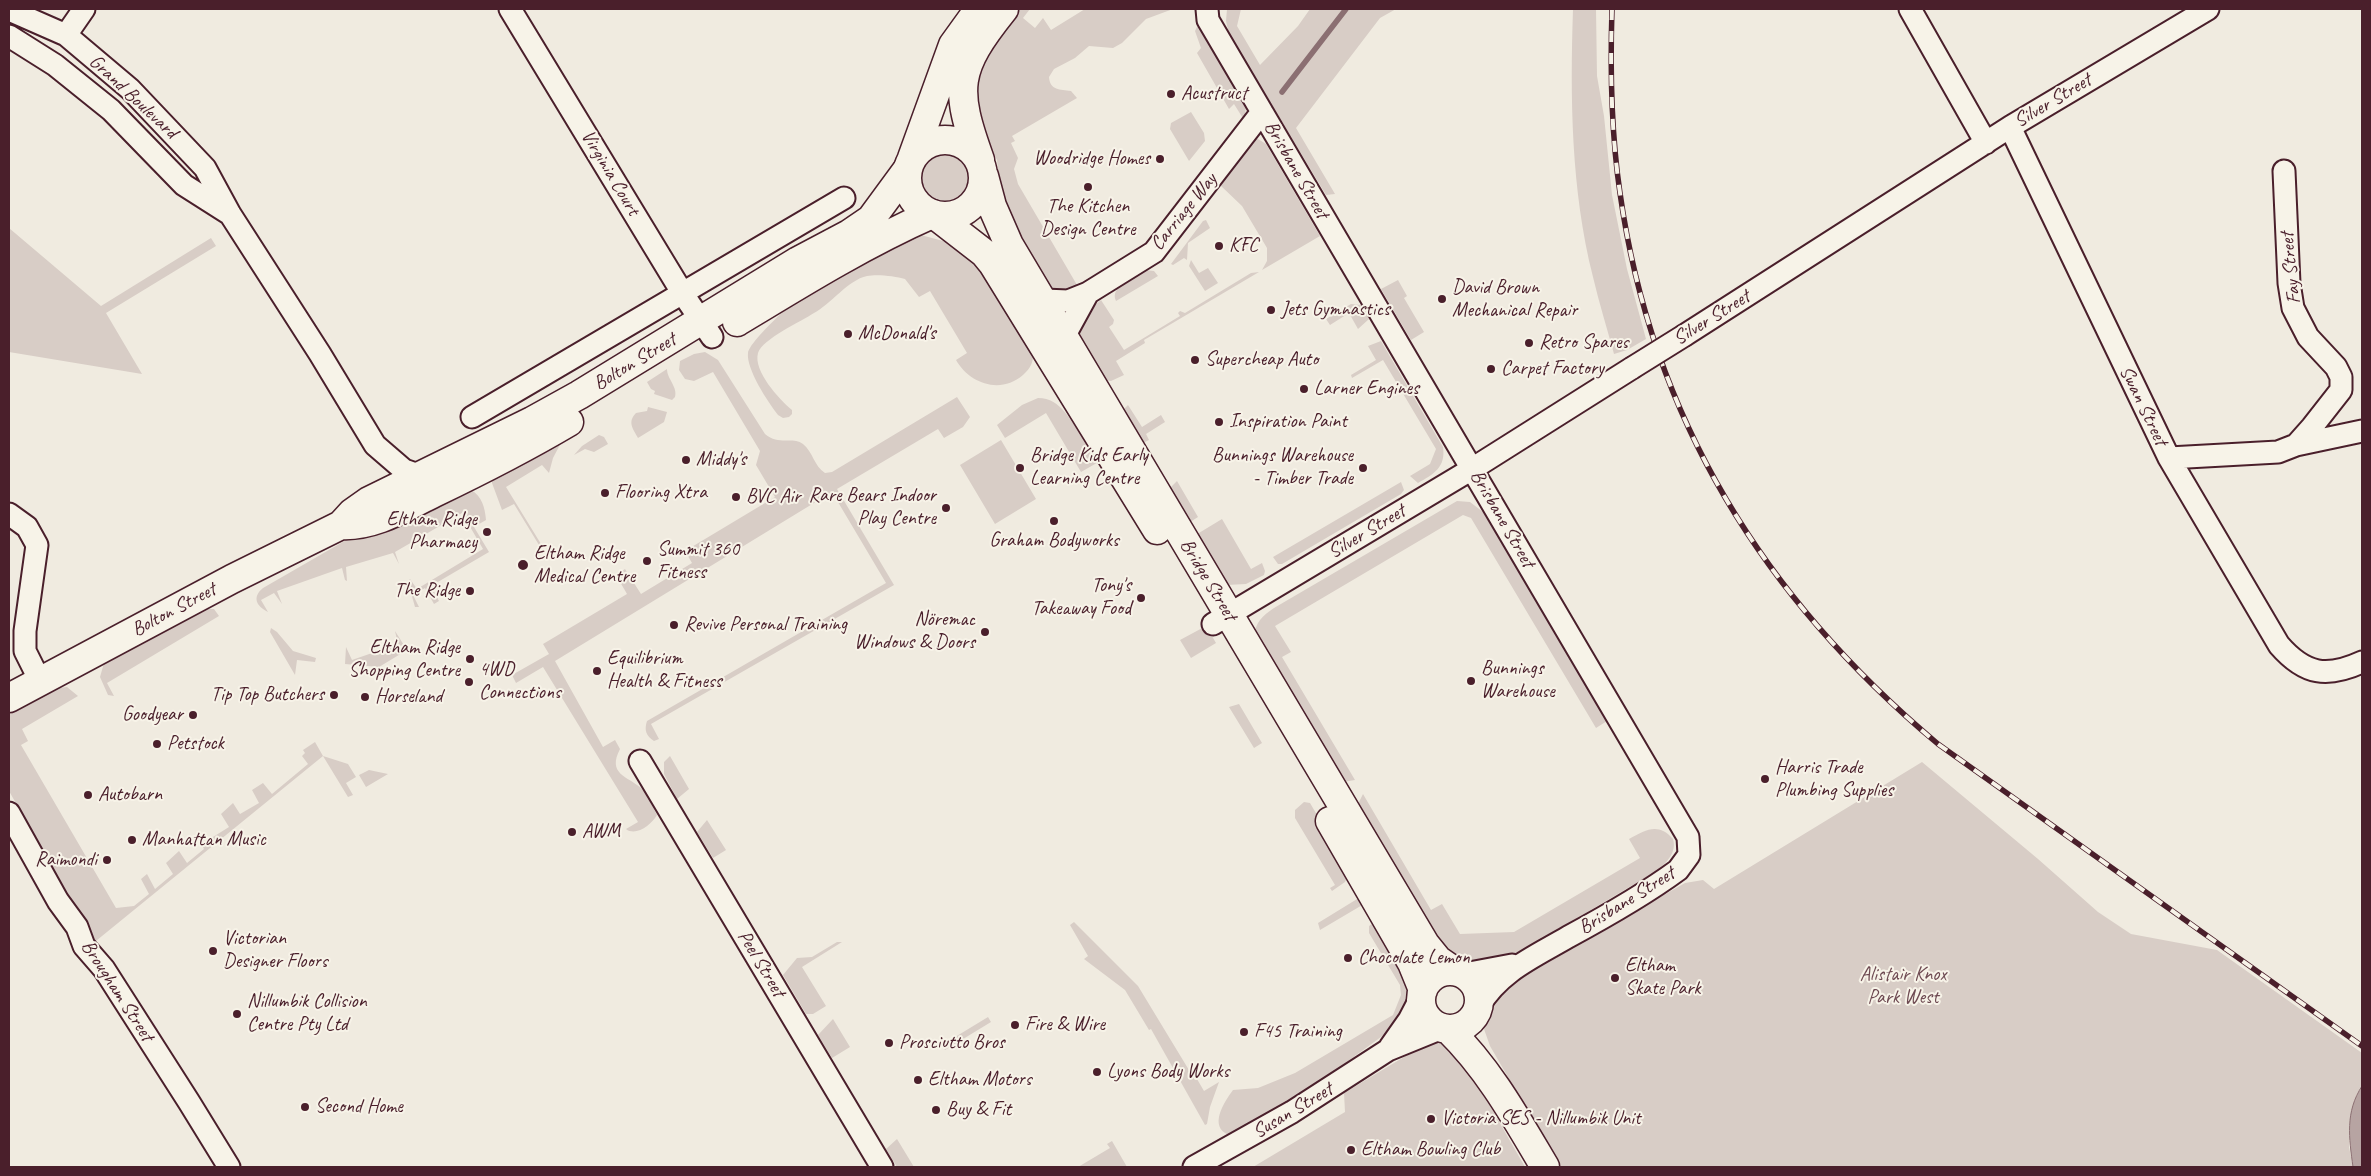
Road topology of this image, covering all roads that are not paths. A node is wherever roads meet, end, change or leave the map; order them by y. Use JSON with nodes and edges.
{"nodes":[{"id":1,"x":84,"y":9,"type":"edge"},
{"id":2,"x":510,"y":9,"type":"edge"},
{"id":3,"x":978,"y":9,"type":"edge"},
{"id":4,"x":1004,"y":9,"type":"edge"},
{"id":5,"x":1207,"y":9,"type":"edge"},
{"id":6,"x":1910,"y":9,"type":"edge"},
{"id":7,"x":2208,"y":9,"type":"edge"},
{"id":8,"x":9,"y":10,"type":"edge"},
{"id":9,"x":9,"y":36,"type":"edge"},
{"id":10,"x":66,"y":36,"type":"junction"},
{"id":11,"x":1262,"y":112,"type":"junction"},
{"id":12,"x":2010,"y":126,"type":"junction"},
{"id":13,"x":1986,"y":143,"type":"junction"},
{"id":14,"x":910,"y":164,"type":"junction"},
{"id":15,"x":982,"y":169,"type":"junction"},
{"id":16,"x":2284,"y":171,"type":"dead end"},
{"id":17,"x":844,"y":198,"type":"dead end"},
{"id":18,"x":230,"y":214,"type":"junction"},
{"id":19,"x":934,"y":215,"type":"junction"},
{"id":20,"x":1088,"y":293,"type":"junction"},
{"id":21,"x":683,"y":294,"type":"junction"},
{"id":22,"x":1044,"y":300,"type":"junction"},
{"id":23,"x":707,"y":329,"type":"junction"},
{"id":24,"x":1065,"y":335,"type":"junction"},
{"id":25,"x":472,"y":417,"type":"dead end"},
{"id":26,"x":2362,"y":431,"type":"edge"},
{"id":27,"x":375,"y":445,"type":"junction"},
{"id":28,"x":2296,"y":445,"type":"junction"},
{"id":29,"x":2169,"y":458,"type":"junction"},
{"id":30,"x":1472,"y":469,"type":"junction"},
{"id":31,"x":421,"y":476,"type":"junction"},
{"id":32,"x":403,"y":496,"type":"junction"},
{"id":33,"x":9,"y":514,"type":"edge"},
{"id":34,"x":1221,"y":619,"type":"junction"},
{"id":35,"x":2362,"y":662,"type":"edge"},
{"id":36,"x":40,"y":682,"type":"junction"},
{"id":37,"x":9,"y":698,"type":"edge"},
{"id":38,"x":640,"y":761,"type":"dead end"},
{"id":39,"x":9,"y":813,"type":"edge"},
{"id":40,"x":1518,"y":964,"type":"junction"},
{"id":41,"x":1459,"y":973,"type":"junction"},
{"id":42,"x":1422,"y":993,"type":"junction"},
{"id":43,"x":1477,"y":1010,"type":"junction"},
{"id":44,"x":1445,"y":1028,"type":"junction"},
{"id":45,"x":1388,"y":1050,"type":"junction"},
{"id":46,"x":1497,"y":1086,"type":"junction"},
{"id":47,"x":229,"y":1167,"type":"edge"},
{"id":48,"x":882,"y":1167,"type":"edge"},
{"id":49,"x":1194,"y":1167,"type":"edge"},
{"id":50,"x":1545,"y":1167,"type":"edge"}],
"edges":[{"from":1,"to":10,"type":"street"},
{"from":2,"to":21,"type":"street","name":"Virginia Court"},
{"from":3,"to":14,"type":"main road"},
{"from":4,"to":15,"type":"main road","name":"Bridge Street"},
{"from":5,"to":11,"type":"street","name":"Brisbane Street"},
{"from":6,"to":13,"type":"street"},
{"from":7,"to":12,"type":"street","name":"Silver Street"},
{"from":8,"to":10,"type":"street","name":"Grand Boulevard"},
{"from":9,"to":18,"type":"street","name":"Grand Boulevard"},
{"from":10,"to":18,"type":"street","name":"Grand Boulevard"},
{"from":11,"to":20,"type":"street","name":"Carriage Way"},
{"from":11,"to":30,"type":"street","name":"Brisbane Street"},
{"from":12,"to":13,"type":"street","name":"Silver Street"},
{"from":12,"to":29,"type":"street","name":"Swan Street"},
{"from":13,"to":30,"type":"street","name":"Silver Street","bridge":true},
{"from":14,"to":15,"type":"main road"},
{"from":14,"to":19,"type":"main road"},
{"from":14,"to":23,"type":"main road","name":"Bolton Street"},
{"from":15,"to":19,"type":"main road"},
{"from":15,"to":22,"type":"main road","name":"Bridge Street"},
{"from":16,"to":28,"type":"street","name":"Fay Street"},
{"from":17,"to":21,"type":"street","name":"Bolton Street"},
{"from":18,"to":27,"type":"street","name":"Grand Boulevard"},
{"from":19,"to":23,"type":"main road","name":"Bolton Street"},
{"from":19,"to":34,"type":"main road","name":"Bridge Street"},
{"from":20,"to":22,"type":"street","name":"Carriage Way"},
{"from":20,"to":24,"type":"street","name":"Carriage Way"},
{"from":21,"to":23,"type":"street","name":"Virginia Court"},
{"from":21,"to":25,"type":"street","name":"Bolton Street"},
{"from":22,"to":24,"type":"main road","name":"Bridge Street"},
{"from":23,"to":31,"type":"main road","name":"Bolton Street"},
{"from":23,"to":32,"type":"main road","name":"Bolton Street"},
{"from":24,"to":34,"type":"main road","name":"Bridge Street"},
{"from":26,"to":28,"type":"street"},
{"from":27,"to":31,"type":"street","name":"Grand Boulevard"},
{"from":27,"to":32,"type":"street","name":"Grand Boulevard"},
{"from":28,"to":29,"type":"street"},
{"from":29,"to":35,"type":"street","name":"Swan Street"},
{"from":30,"to":34,"type":"street","name":"Silver Street"},
{"from":30,"to":40,"type":"street","name":"Brisbane Street"},
{"from":31,"to":32,"type":"main road","name":"Bolton Street"},
{"from":32,"to":36,"type":"main road","name":"Bolton Street"},
{"from":33,"to":36,"type":"street"},
{"from":34,"to":41,"type":"main road","name":"Bridge Street"},
{"from":34,"to":42,"type":"main road","name":"Bridge Street"},
{"from":36,"to":37,"type":"main road","name":"Bolton Street"},
{"from":38,"to":48,"type":"street","name":"Peel Street"},
{"from":39,"to":47,"type":"street","name":"Brougham Street"},
{"from":40,"to":41,"type":"street","name":"Brisbane Street"},
{"from":40,"to":43,"type":"street","name":"Brisbane Street"},
{"from":41,"to":42,"type":"main road"},
{"from":41,"to":43,"type":"main road"},
{"from":42,"to":44,"type":"main road"},
{"from":42,"to":45,"type":"street","name":"Susan Street"},
{"from":43,"to":44,"type":"main road"},
{"from":43,"to":46,"type":"main road"},
{"from":44,"to":45,"type":"street","name":"Susan Street"},
{"from":44,"to":46,"type":"main road"},
{"from":45,"to":49,"type":"street","name":"Susan Street"},
{"from":46,"to":50,"type":"main road"}]}
